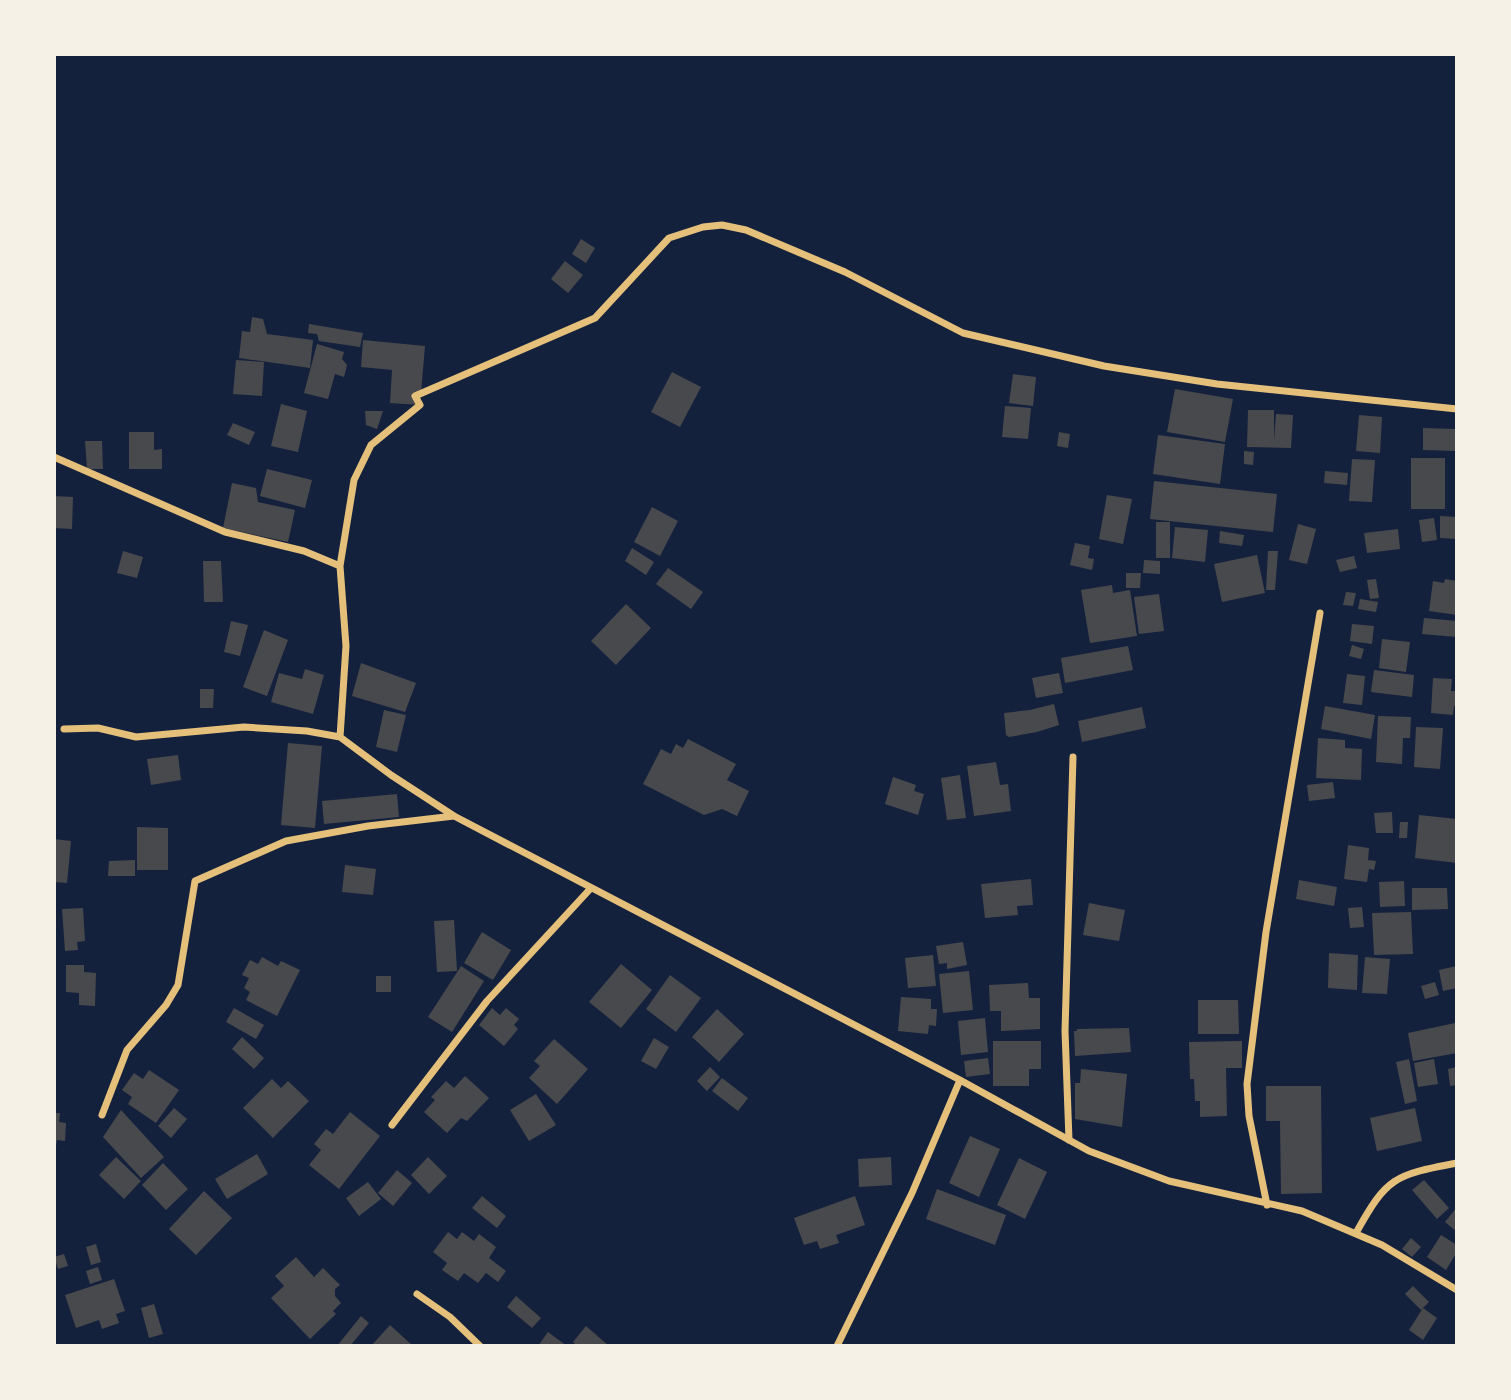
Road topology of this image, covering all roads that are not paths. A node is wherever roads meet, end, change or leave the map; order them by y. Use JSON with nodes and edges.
{"nodes":[{"id":1,"x":1457,"y":409,"type":"edge"},
{"id":2,"x":54,"y":457,"type":"edge"},
{"id":3,"x":340,"y":566,"type":"junction"},
{"id":4,"x":1320,"y":613,"type":"dead end"},
{"id":5,"x":64,"y":729,"type":"dead end"},
{"id":6,"x":340,"y":737,"type":"junction"},
{"id":7,"x":1073,"y":757,"type":"dead end"},
{"id":8,"x":454,"y":816,"type":"junction"},
{"id":9,"x":591,"y":888,"type":"junction"},
{"id":10,"x":960,"y":1080,"type":"junction"},
{"id":11,"x":102,"y":1115,"type":"dead end"},
{"id":12,"x":392,"y":1125,"type":"dead end"},
{"id":13,"x":1069,"y":1140,"type":"junction"},
{"id":14,"x":1457,"y":1163,"type":"edge"},
{"id":15,"x":1267,"y":1205,"type":"junction"},
{"id":16,"x":1356,"y":1233,"type":"junction"},
{"id":17,"x":1457,"y":1290,"type":"edge"},
{"id":18,"x":417,"y":1294,"type":"dead end"},
{"id":19,"x":480,"y":1346,"type":"edge"},
{"id":20,"x":837,"y":1346,"type":"edge"}],
"edges":[{"from":1,"to":3,"type":"street"},
{"from":2,"to":3,"type":"street"},
{"from":3,"to":6,"type":"street"},
{"from":4,"to":15,"type":"street"},
{"from":5,"to":6,"type":"street"},
{"from":6,"to":8,"type":"street"},
{"from":7,"to":13,"type":"street"},
{"from":8,"to":9,"type":"street"},
{"from":8,"to":11,"type":"street"},
{"from":9,"to":10,"type":"street"},
{"from":9,"to":12,"type":"street"},
{"from":10,"to":13,"type":"street"},
{"from":10,"to":20,"type":"street"},
{"from":13,"to":15,"type":"street"},
{"from":14,"to":16,"type":"street"},
{"from":15,"to":16,"type":"street"},
{"from":16,"to":17,"type":"street"},
{"from":18,"to":19,"type":"street"}]}
